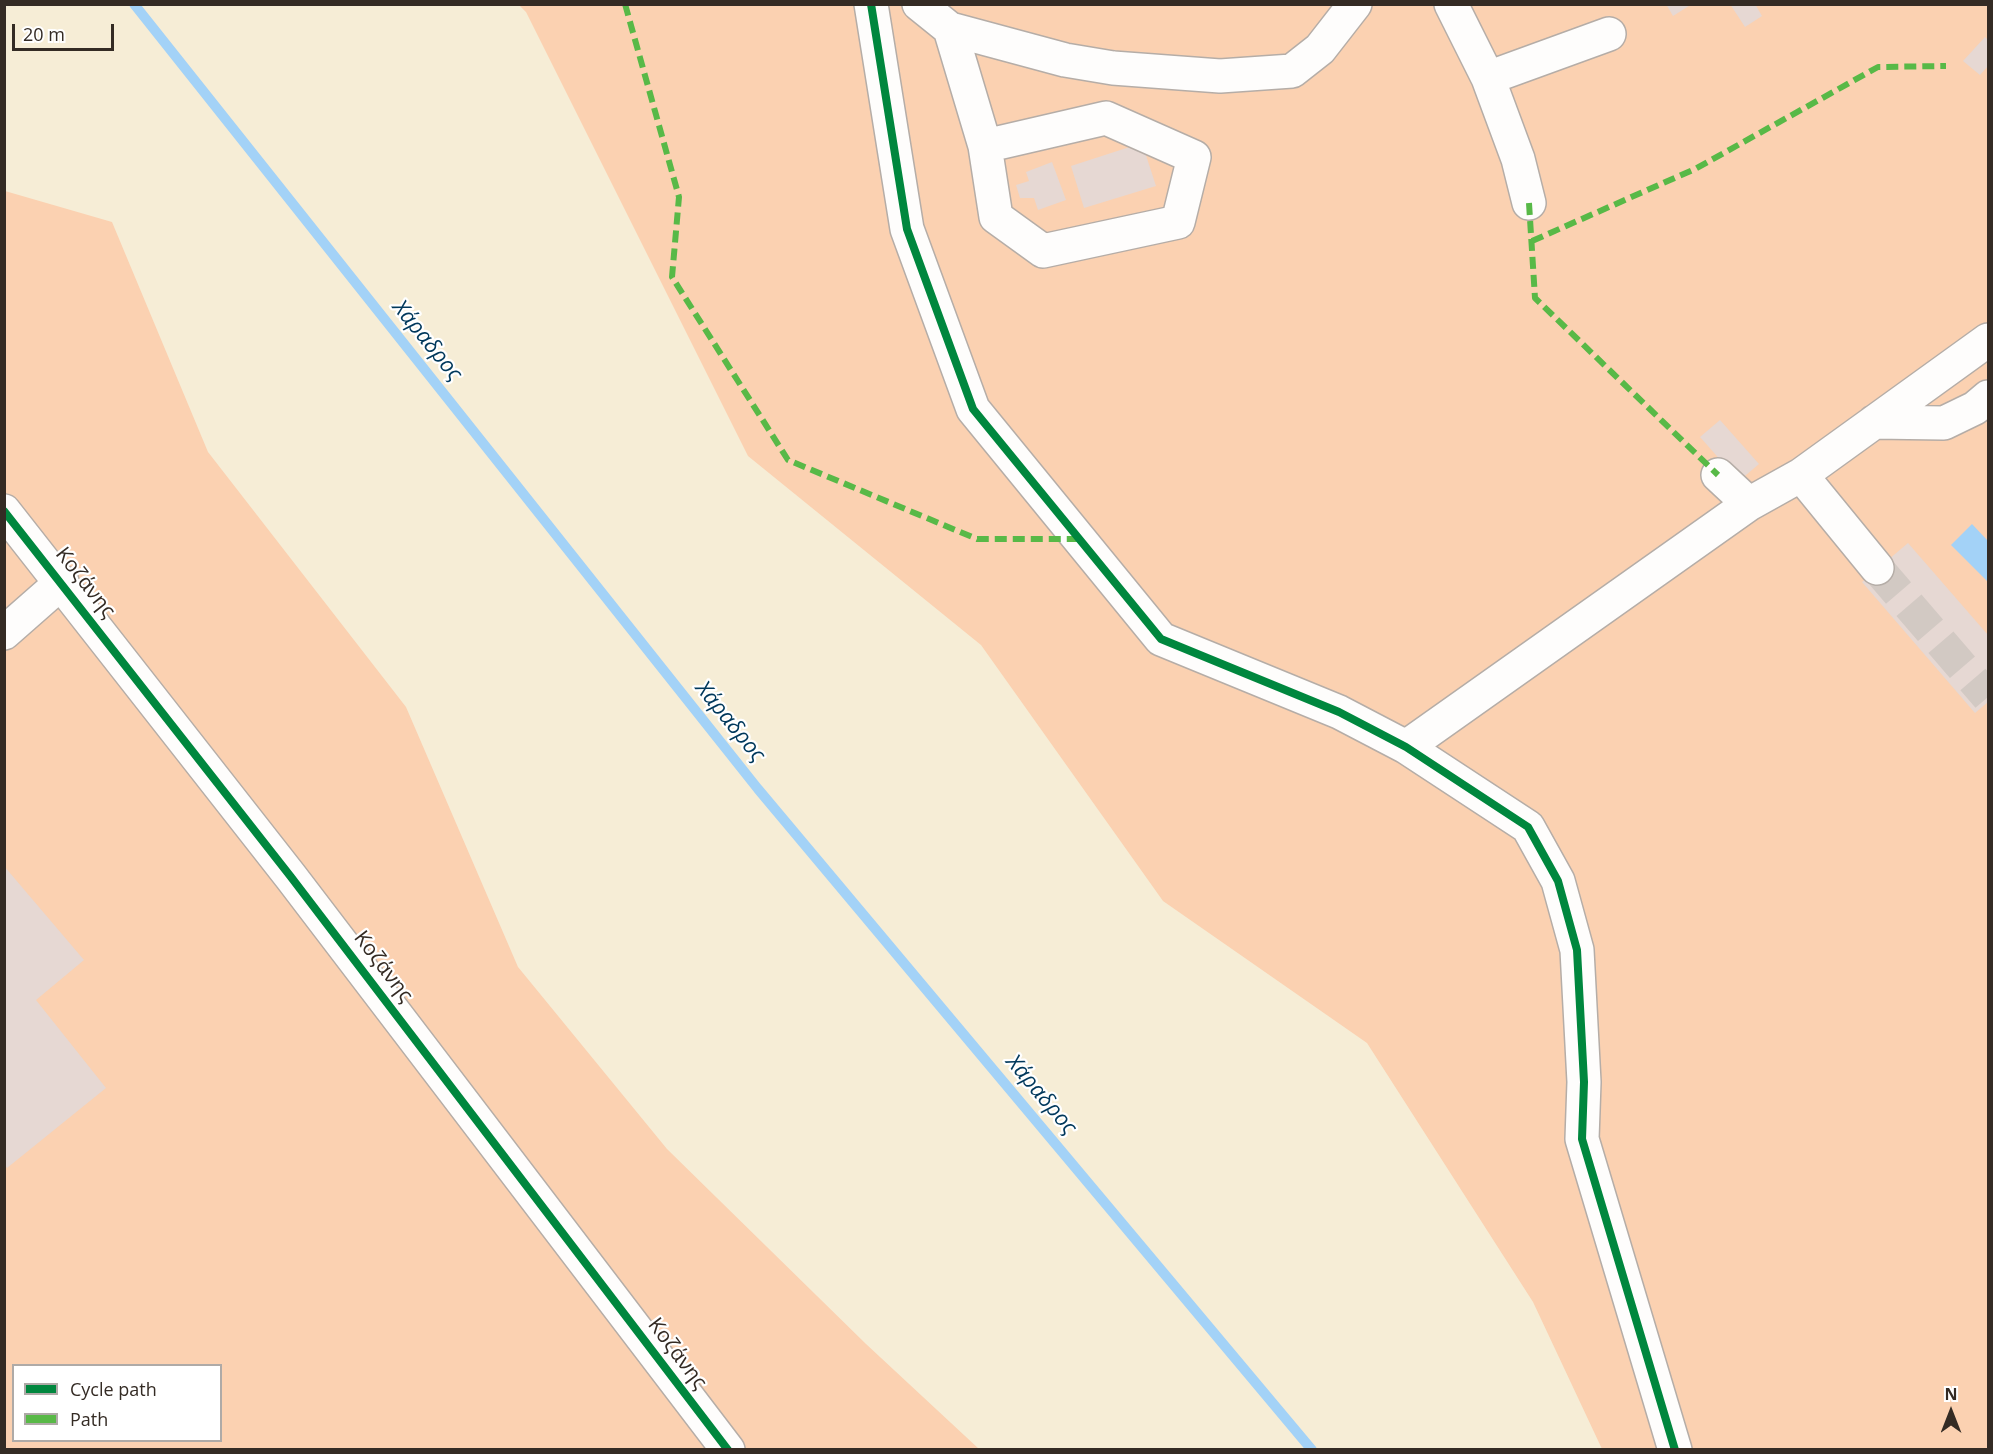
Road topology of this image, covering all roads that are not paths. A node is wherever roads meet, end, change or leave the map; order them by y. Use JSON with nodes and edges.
{"nodes":[{"id":1,"x":871,"y":4,"type":"edge"},
{"id":2,"x":919,"y":4,"type":"edge"},
{"id":3,"x":1355,"y":4,"type":"edge"},
{"id":4,"x":1451,"y":4,"type":"edge"},
{"id":5,"x":950,"y":29,"type":"junction"},
{"id":6,"x":1609,"y":34,"type":"dead end"},
{"id":7,"x":1488,"y":78,"type":"junction"},
{"id":8,"x":985,"y":146,"type":"junction"},
{"id":9,"x":1529,"y":203,"type":"dead end"},
{"id":10,"x":1989,"y":340,"type":"edge"},
{"id":11,"x":1989,"y":397,"type":"edge"},
{"id":12,"x":1874,"y":422,"type":"junction"},
{"id":13,"x":1718,"y":475,"type":"dead end"},
{"id":14,"x":1801,"y":475,"type":"junction"},
{"id":15,"x":1749,"y":504,"type":"junction"},
{"id":16,"x":4,"y":511,"type":"edge"},
{"id":17,"x":1877,"y":568,"type":"tunnel mouth"},
{"id":18,"x":62,"y":582,"type":"junction"},
{"id":19,"x":4,"y":633,"type":"edge"},
{"id":20,"x":1406,"y":747,"type":"junction"},
{"id":21,"x":728,"y":1449,"type":"edge"},
{"id":22,"x":1676,"y":1449,"type":"edge"}],
"edges":[{"from":1,"to":20,"type":"street"},
{"from":2,"to":5,"type":"street"},
{"from":3,"to":5,"type":"street"},
{"from":4,"to":7,"type":"street"},
{"from":5,"to":8,"type":"street"},
{"from":6,"to":7,"type":"street"},
{"from":7,"to":9,"type":"street"},
{"from":8,"to":8,"type":"street"},
{"from":10,"to":12,"type":"street"},
{"from":11,"to":12,"type":"street"},
{"from":12,"to":14,"type":"street"},
{"from":13,"to":15,"type":"street"},
{"from":14,"to":15,"type":"street"},
{"from":14,"to":17,"type":"street"},
{"from":15,"to":20,"type":"street"},
{"from":16,"to":18,"type":"street","name":"Κοζάνης"},
{"from":18,"to":19,"type":"street"},
{"from":18,"to":21,"type":"street","name":"Κοζάνης"},
{"from":20,"to":22,"type":"street"}]}
